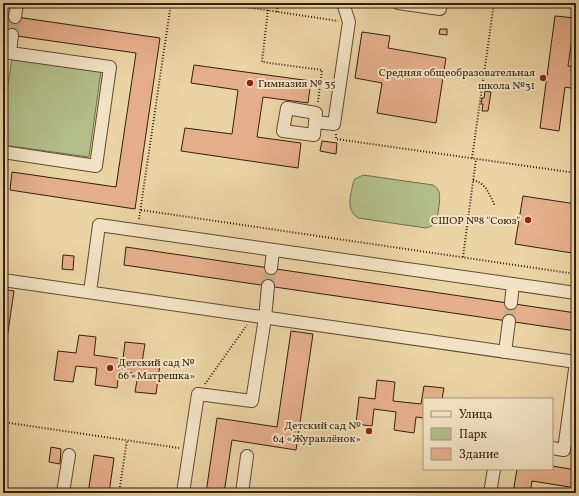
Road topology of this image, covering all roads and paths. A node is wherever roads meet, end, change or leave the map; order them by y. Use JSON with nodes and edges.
{"nodes":[{"id":1,"x":17,"y":3,"type":"edge"},
{"id":2,"x":172,"y":3,"type":"edge"},
{"id":3,"x":219,"y":3,"type":"edge"},
{"id":4,"x":278,"y":3,"type":"edge"},
{"id":5,"x":343,"y":3,"type":"edge"},
{"id":6,"x":398,"y":3,"type":"edge"},
{"id":7,"x":441,"y":3,"type":"edge"},
{"id":8,"x":494,"y":3,"type":"edge"},
{"id":9,"x":268,"y":10,"type":"junction"},
{"id":10,"x":277,"y":12,"type":"junction"},
{"id":11,"x":15,"y":17,"type":"tunnel mouth"},
{"id":12,"x":349,"y":22,"type":"junction"},
{"id":13,"x":12,"y":35,"type":"tunnel mouth"},
{"id":14,"x":6,"y":52,"type":"edge"},
{"id":15,"x":316,"y":117,"type":"joint"},
{"id":16,"x":334,"y":124,"type":"junction"},
{"id":17,"x":3,"y":152,"type":"edge"},
{"id":18,"x":472,"y":158,"type":"junction"},
{"id":19,"x":476,"y":158,"type":"junction"},
{"id":20,"x":576,"y":173,"type":"edge"},
{"id":21,"x":473,"y":180,"type":"junction"},
{"id":22,"x":495,"y":206,"type":"dead end"},
{"id":23,"x":141,"y":210,"type":"junction"},
{"id":24,"x":138,"y":230,"type":"junction"},
{"id":25,"x":273,"y":250,"type":"junction"},
{"id":26,"x":463,"y":257,"type":"junction"},
{"id":27,"x":271,"y":268,"type":"tunnel mouth"},
{"id":28,"x":576,"y":274,"type":"edge"},
{"id":29,"x":3,"y":280,"type":"edge"},
{"id":30,"x":513,"y":284,"type":"junction"},
{"id":31,"x":268,"y":286,"type":"tunnel mouth"},
{"id":32,"x":90,"y":292,"type":"junction"},
{"id":33,"x":576,"y":292,"type":"edge"},
{"id":34,"x":511,"y":303,"type":"tunnel mouth"},
{"id":35,"x":259,"y":317,"type":"junction"},
{"id":36,"x":509,"y":321,"type":"tunnel mouth"},
{"id":37,"x":505,"y":352,"type":"junction"},
{"id":38,"x":576,"y":362,"type":"edge"},
{"id":39,"x":198,"y":394,"type":"junction"},
{"id":40,"x":3,"y":422,"type":"edge"},
{"id":41,"x":127,"y":440,"type":"junction"},
{"id":42,"x":553,"y":448,"type":"edge"},
{"id":43,"x":190,"y":450,"type":"junction"},
{"id":44,"x":69,"y":455,"type":"dead end"},
{"id":45,"x":247,"y":456,"type":"dead end"},
{"id":46,"x":494,"y":470,"type":"edge"},
{"id":47,"x":63,"y":493,"type":"edge"},
{"id":48,"x":119,"y":493,"type":"edge"},
{"id":49,"x":183,"y":493,"type":"edge"},
{"id":50,"x":242,"y":493,"type":"edge"},
{"id":51,"x":490,"y":493,"type":"edge"}],
"edges":[{"from":1,"to":11,"type":"street"},
{"from":2,"to":23,"type":"path"},
{"from":3,"to":9,"type":"path"},
{"from":4,"to":10,"type":"path"},
{"from":5,"to":12,"type":"street"},
{"from":6,"to":7,"type":"street"},
{"from":8,"to":18,"type":"path"},
{"from":9,"to":10,"type":"path"},
{"from":9,"to":15,"type":"path"},
{"from":10,"to":12,"type":"path"},
{"from":12,"to":16,"type":"street"},
{"from":13,"to":14,"type":"street"},
{"from":14,"to":17,"type":"street"},
{"from":15,"to":16,"type":"street"},
{"from":16,"to":18,"type":"path"},
{"from":18,"to":19,"type":"path"},
{"from":19,"to":20,"type":"path"},
{"from":19,"to":21,"type":"path"},
{"from":21,"to":22,"type":"path"},
{"from":21,"to":26,"type":"path"},
{"from":23,"to":24,"type":"path"},
{"from":23,"to":26,"type":"path"},
{"from":24,"to":25,"type":"street"},
{"from":24,"to":32,"type":"street"},
{"from":25,"to":27,"type":"street"},
{"from":25,"to":30,"type":"street"},
{"from":26,"to":28,"type":"path"},
{"from":29,"to":32,"type":"street"},
{"from":30,"to":33,"type":"street"},
{"from":30,"to":34,"type":"street"},
{"from":31,"to":35,"type":"street"},
{"from":32,"to":35,"type":"street"},
{"from":35,"to":37,"type":"street"},
{"from":35,"to":39,"type":"path"},
{"from":35,"to":39,"type":"street"},
{"from":36,"to":37,"type":"street"},
{"from":37,"to":38,"type":"street"},
{"from":38,"to":42,"type":"street"},
{"from":39,"to":43,"type":"street"},
{"from":40,"to":41,"type":"path"},
{"from":41,"to":43,"type":"path"},
{"from":41,"to":48,"type":"path"},
{"from":43,"to":49,"type":"street"},
{"from":44,"to":47,"type":"street"},
{"from":45,"to":50,"type":"street"},
{"from":46,"to":51,"type":"street"}]}
